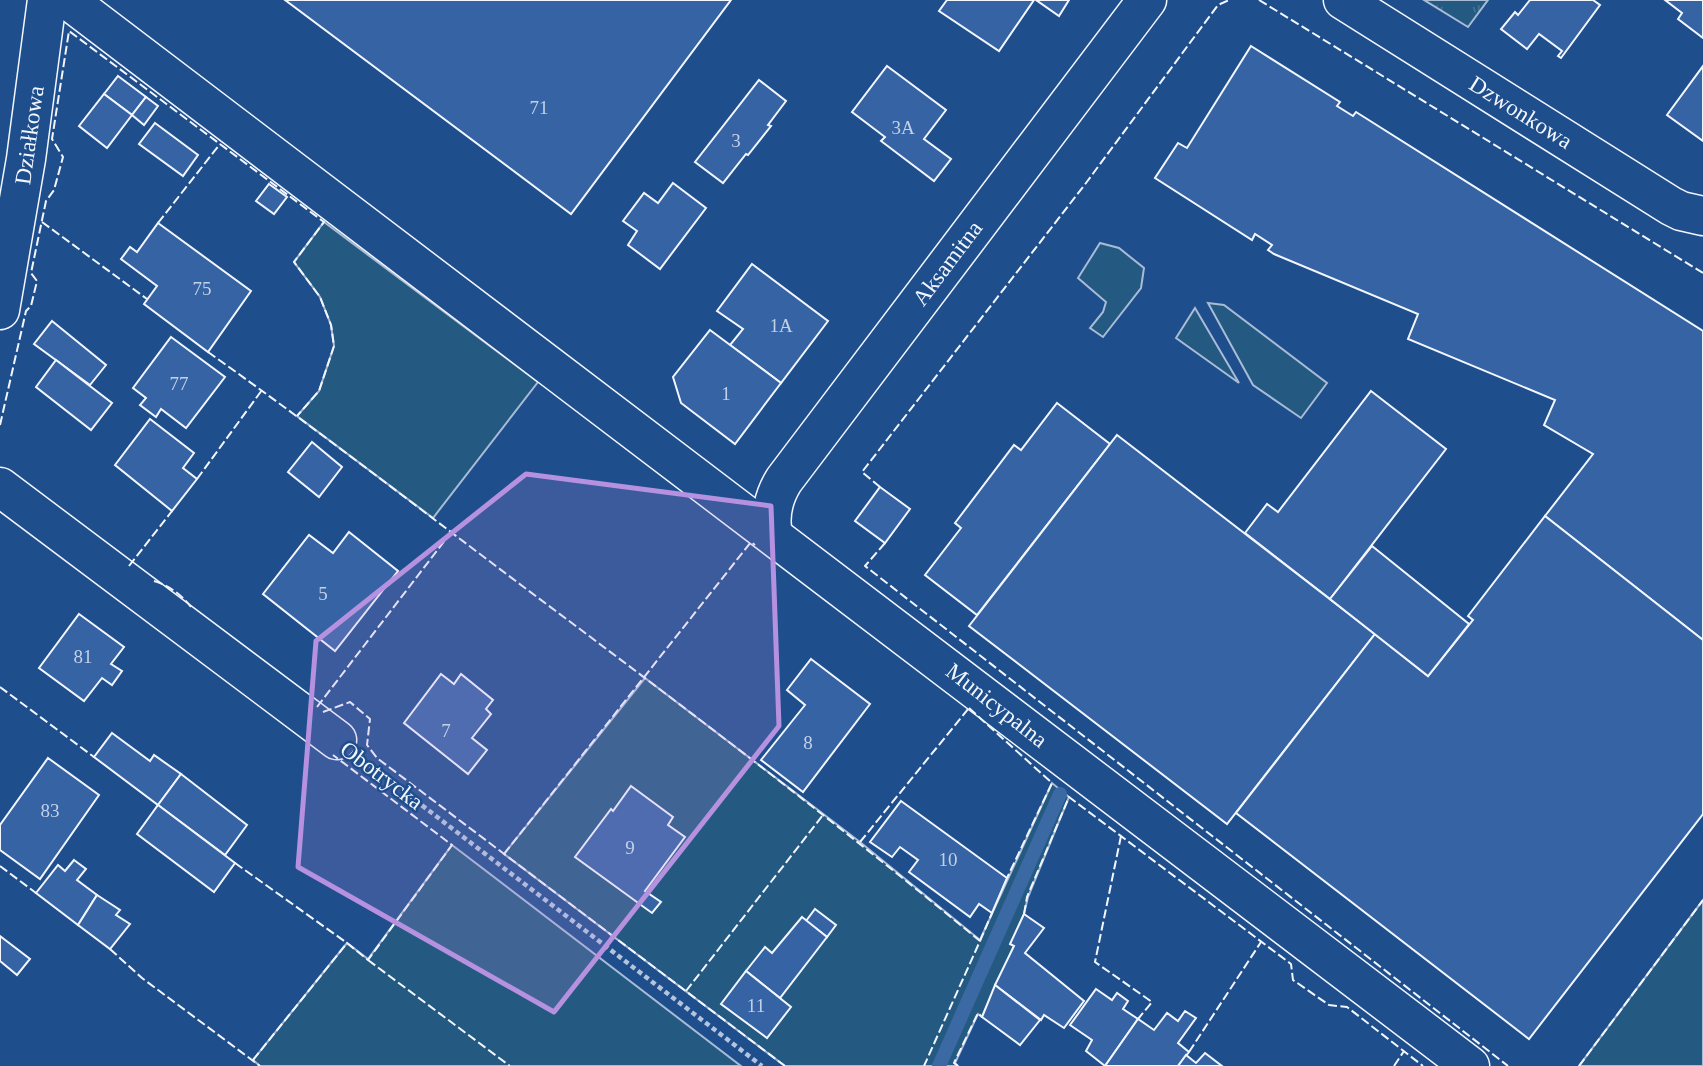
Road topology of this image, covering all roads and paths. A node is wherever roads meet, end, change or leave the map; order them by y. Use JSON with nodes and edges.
{"nodes":[{"id":1,"x":47,"y":0,"type":"edge"},
{"id":2,"x":68,"y":0,"type":"edge"},
{"id":3,"x":1147,"y":0,"type":"edge"},
{"id":4,"x":1343,"y":0,"type":"edge"},
{"id":5,"x":1703,"y":216,"type":"edge"},
{"id":6,"x":0,"y":310,"type":"edge"},
{"id":7,"x":0,"y":486,"type":"edge"},
{"id":8,"x":773,"y":535,"type":"junction"},
{"id":9,"x":337,"y":740,"type":"joint"},
{"id":10,"x":762,"y":1066,"type":"edge"},
{"id":11,"x":1470,"y":1066,"type":"edge"}],
"edges":[{"from":1,"to":6,"type":"street","name":"Działkowa"},
{"from":2,"to":8,"type":"street","name":"Municypalna"},
{"from":3,"to":8,"type":"street","name":"Aksamitna"},
{"from":4,"to":5,"type":"street","name":"Dzwonkowa"},
{"from":7,"to":9,"type":"street","name":"Obotrycka"},
{"from":8,"to":11,"type":"street","name":"Municypalna"},
{"from":9,"to":10,"type":"path","name":"Obotrycka"}]}
